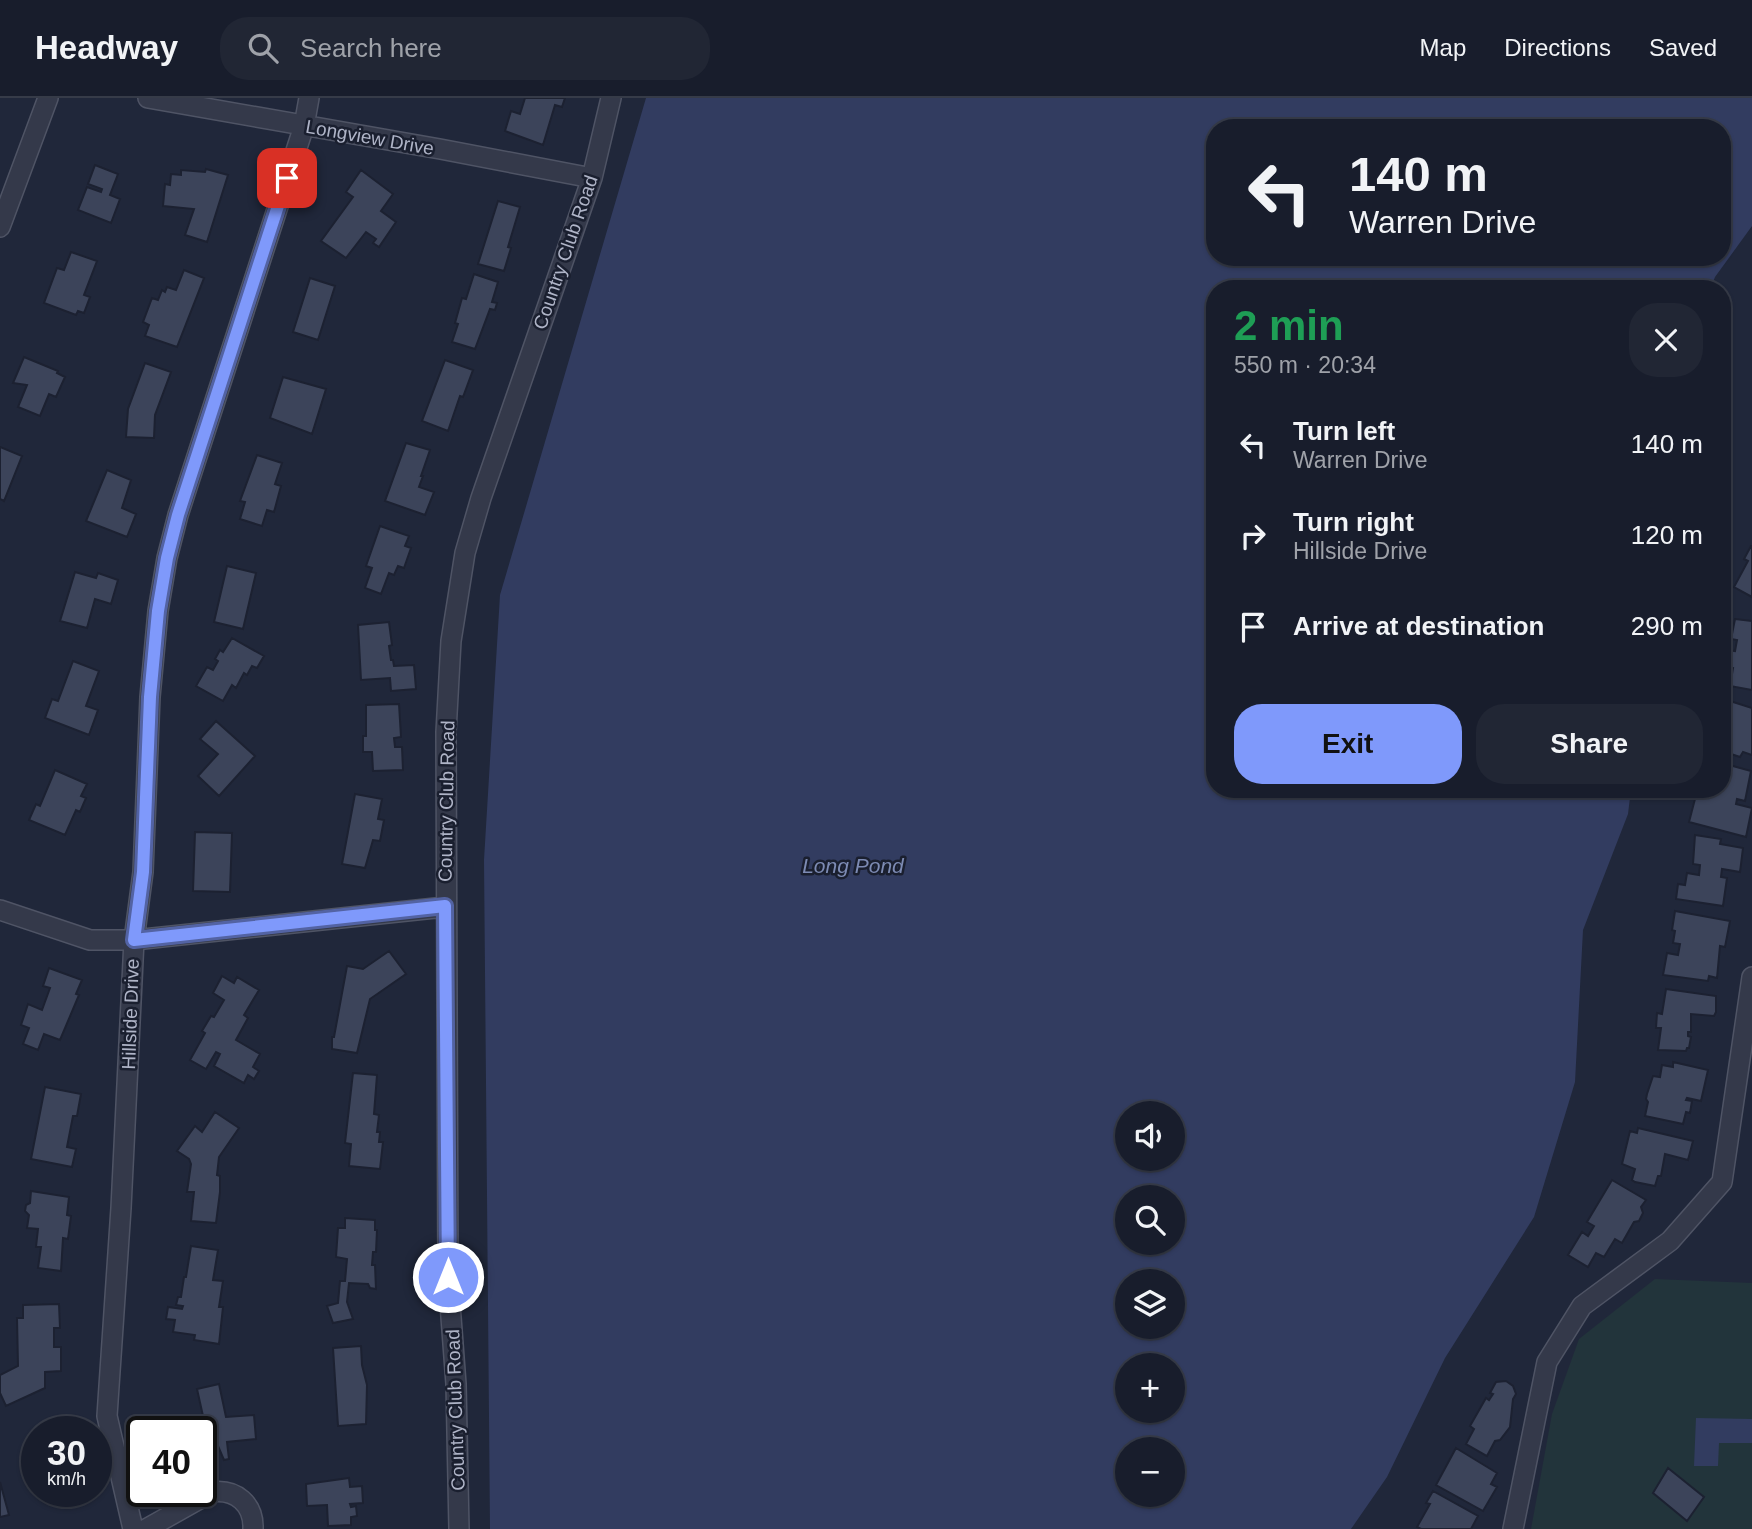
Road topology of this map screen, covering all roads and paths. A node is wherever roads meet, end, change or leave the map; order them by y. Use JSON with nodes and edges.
{"nodes":[{"id":1,"x":48,"y":98,"type":"edge"},
{"id":2,"x":148,"y":98,"type":"edge"},
{"id":3,"x":309,"y":98,"type":"edge"},
{"id":4,"x":611,"y":98,"type":"edge"},
{"id":5,"x":304,"y":126,"type":"junction"},
{"id":6,"x":592,"y":178,"type":"junction"},
{"id":7,"x":0,"y":228,"type":"edge"},
{"id":8,"x":445,"y":906,"type":"junction"},
{"id":9,"x":0,"y":910,"type":"edge"},
{"id":10,"x":134,"y":940,"type":"junction"},
{"id":11,"x":1752,"y":977,"type":"edge"},
{"id":12,"x":133,"y":1529,"type":"edge"},
{"id":13,"x":146,"y":1529,"type":"edge"},
{"id":14,"x":253,"y":1529,"type":"edge"},
{"id":15,"x":459,"y":1529,"type":"edge"},
{"id":16,"x":1513,"y":1529,"type":"edge"}],
"edges":[{"from":1,"to":7,"type":"street"},
{"from":2,"to":5,"type":"street","name":"Longview Drive"},
{"from":3,"to":5,"type":"street","name":"Hillside Drive"},
{"from":4,"to":6,"type":"street","name":"Country Club Road"},
{"from":5,"to":6,"type":"street","name":"Longview Drive"},
{"from":5,"to":10,"type":"street","name":"Hillside Drive"},
{"from":6,"to":8,"type":"street","name":"Country Club Road"},
{"from":8,"to":10,"type":"street"},
{"from":8,"to":15,"type":"street","name":"Country Club Road"},
{"from":9,"to":10,"type":"street"},
{"from":10,"to":12,"type":"street","name":"Hillside Drive"},
{"from":11,"to":16,"type":"street"},
{"from":13,"to":14,"type":"street"}]}
